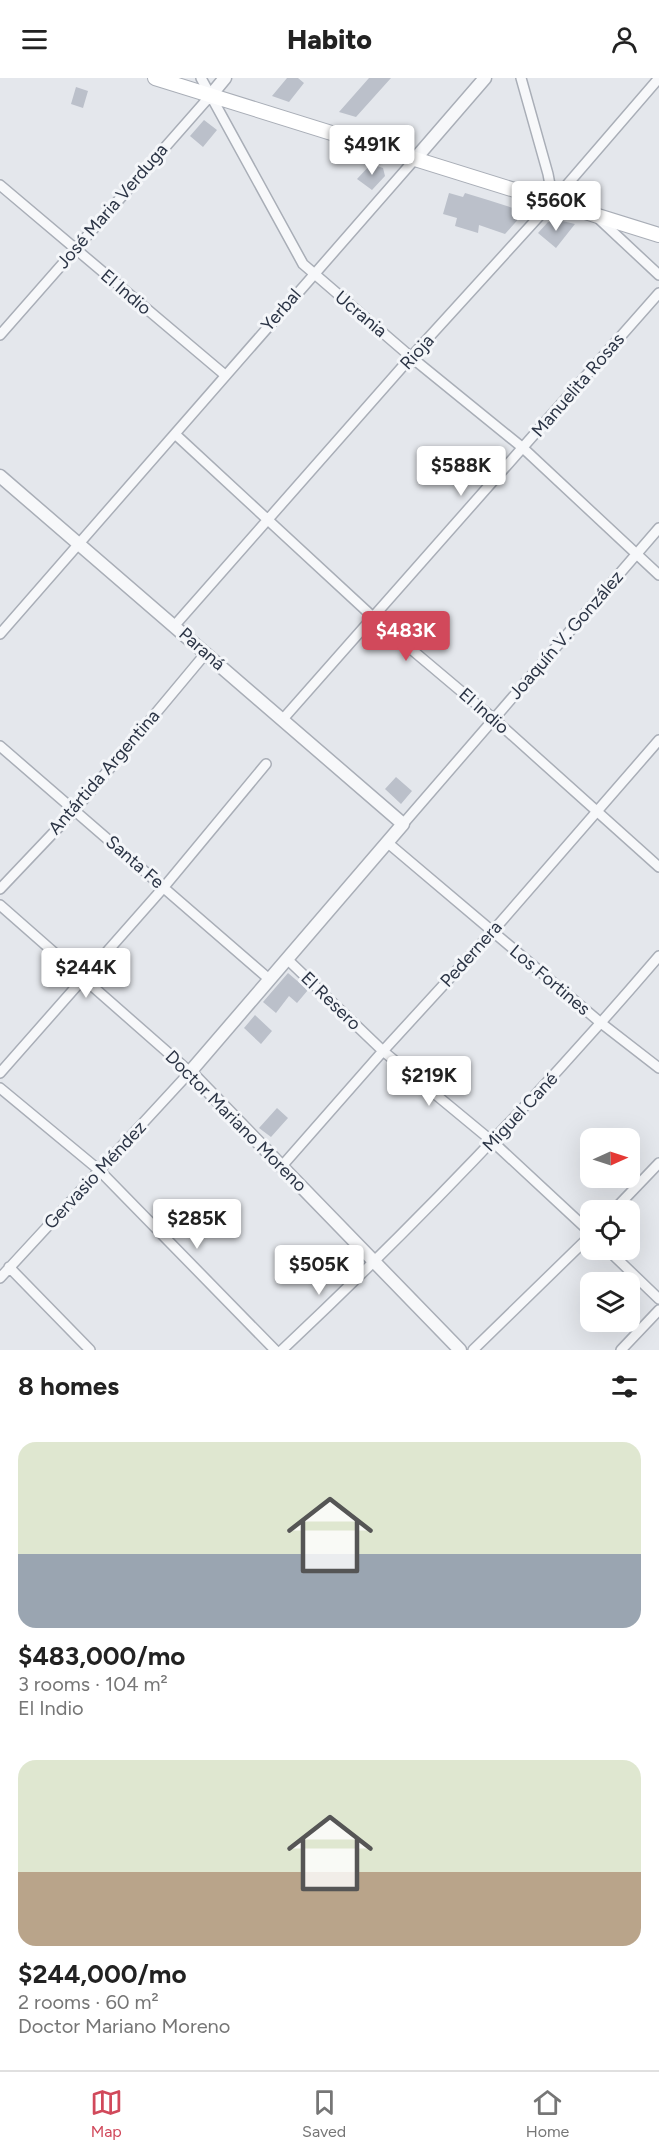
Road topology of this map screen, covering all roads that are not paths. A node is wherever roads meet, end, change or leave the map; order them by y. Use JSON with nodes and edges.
{"nodes":[{"id":1,"x":155,"y":78,"type":"edge"},
{"id":2,"x":201,"y":78,"type":"edge"},
{"id":3,"x":225,"y":78,"type":"edge"},
{"id":4,"x":484,"y":78,"type":"edge"},
{"id":5,"x":521,"y":78,"type":"edge"},
{"id":6,"x":659,"y":78,"type":"edge"},
{"id":7,"x":211,"y":94,"type":"junction"},
{"id":8,"x":415,"y":159,"type":"junction"},
{"id":9,"x":0,"y":185,"type":"edge"},
{"id":10,"x":553,"y":201,"type":"junction"},
{"id":11,"x":595,"y":214,"type":"junction"},
{"id":12,"x":659,"y":235,"type":"edge"},
{"id":13,"x":74,"y":249,"type":"junction"},
{"id":14,"x":313,"y":274,"type":"junction"},
{"id":15,"x":659,"y":275,"type":"edge"},
{"id":16,"x":659,"y":293,"type":"edge"},
{"id":17,"x":0,"y":335,"type":"edge"},
{"id":18,"x":411,"y":357,"type":"junction"},
{"id":19,"x":225,"y":375,"type":"junction"},
{"id":20,"x":175,"y":434,"type":"junction"},
{"id":21,"x":523,"y":448,"type":"junction"},
{"id":22,"x":0,"y":476,"type":"edge"},
{"id":23,"x":269,"y":520,"type":"junction"},
{"id":24,"x":659,"y":528,"type":"edge"},
{"id":25,"x":79,"y":543,"type":"junction"},
{"id":26,"x":636,"y":554,"type":"junction"},
{"id":27,"x":659,"y":575,"type":"edge"},
{"id":28,"x":374,"y":617,"type":"junction"},
{"id":29,"x":175,"y":625,"type":"junction"},
{"id":30,"x":0,"y":633,"type":"edge"},
{"id":31,"x":206,"y":653,"type":"junction"},
{"id":32,"x":283,"y":719,"type":"junction"},
{"id":33,"x":494,"y":719,"type":"junction"},
{"id":34,"x":659,"y":740,"type":"edge"},
{"id":35,"x":0,"y":746,"type":"edge"},
{"id":36,"x":266,"y":764,"type":"dead end"},
{"id":37,"x":75,"y":810,"type":"junction"},
{"id":38,"x":596,"y":810,"type":"junction"},
{"id":39,"x":403,"y":824,"type":"junction"},
{"id":40,"x":388,"y":843,"type":"junction"},
{"id":41,"x":659,"y":867,"type":"edge"},
{"id":42,"x":164,"y":887,"type":"junction"},
{"id":43,"x":0,"y":889,"type":"edge"},
{"id":44,"x":0,"y":905,"type":"edge"},
{"id":45,"x":492,"y":932,"type":"junction"},
{"id":46,"x":659,"y":956,"type":"edge"},
{"id":47,"x":286,"y":959,"type":"junction"},
{"id":48,"x":83,"y":978,"type":"junction"},
{"id":49,"x":269,"y":979,"type":"junction"},
{"id":50,"x":601,"y":1023,"type":"junction"},
{"id":51,"x":383,"y":1051,"type":"junction"},
{"id":52,"x":659,"y":1068,"type":"edge"},
{"id":53,"x":190,"y":1072,"type":"junction"},
{"id":54,"x":0,"y":1073,"type":"edge"},
{"id":55,"x":0,"y":1088,"type":"edge"},
{"id":56,"x":493,"y":1142,"type":"junction"},
{"id":57,"x":659,"y":1163,"type":"edge"},
{"id":58,"x":282,"y":1166,"type":"junction"},
{"id":59,"x":99,"y":1170,"type":"junction"},
{"id":60,"x":624,"y":1200,"type":"edge"},
{"id":61,"x":580,"y":1224,"type":"edge"},
{"id":62,"x":580,"y":1245,"type":"edge"},
{"id":63,"x":618,"y":1260,"type":"edge"},
{"id":64,"x":375,"y":1262,"type":"junction"},
{"id":65,"x":9,"y":1267,"type":"junction"},
{"id":66,"x":0,"y":1278,"type":"edge"},
{"id":67,"x":659,"y":1299,"type":"edge"},
{"id":68,"x":659,"y":1310,"type":"edge"},
{"id":69,"x":90,"y":1350,"type":"edge"},
{"id":70,"x":275,"y":1350,"type":"edge"},
{"id":71,"x":282,"y":1350,"type":"edge"},
{"id":72,"x":460,"y":1350,"type":"edge"},
{"id":73,"x":473,"y":1350,"type":"edge"},
{"id":74,"x":621,"y":1350,"type":"edge"}],
"edges":[{"from":1,"to":7,"type":"main road"},
{"from":2,"to":7,"type":"street","name":"Ucrania"},
{"from":3,"to":7,"type":"street","name":"José Maria Verduga"},
{"from":4,"to":8,"type":"street","name":"Yerbal"},
{"from":5,"to":10,"type":"street"},
{"from":6,"to":10,"type":"street","name":"Rioja"},
{"from":7,"to":8,"type":"main road"},
{"from":7,"to":13,"type":"street","name":"José Maria Verduga"},
{"from":7,"to":14,"type":"street","name":"Ucrania"},
{"from":8,"to":10,"type":"main road"},
{"from":8,"to":14,"type":"street","name":"Yerbal"},
{"from":9,"to":13,"type":"street","name":"El Indio"},
{"from":10,"to":11,"type":"main road"},
{"from":10,"to":18,"type":"street","name":"Rioja"},
{"from":11,"to":12,"type":"main road"},
{"from":11,"to":15,"type":"street"},
{"from":13,"to":17,"type":"street","name":"José Maria Verduga"},
{"from":13,"to":19,"type":"street","name":"El Indio"},
{"from":14,"to":18,"type":"street","name":"Ucrania"},
{"from":14,"to":19,"type":"street","name":"Yerbal"},
{"from":16,"to":21,"type":"street","name":"Manuelita Rosas"},
{"from":18,"to":21,"type":"street","name":"Ucrania"},
{"from":18,"to":23,"type":"street","name":"Rioja"},
{"from":19,"to":20,"type":"street","name":"Yerbal"},
{"from":20,"to":23,"type":"street","name":"El Indio"},
{"from":20,"to":25,"type":"street","name":"Yerbal"},
{"from":21,"to":26,"type":"street","name":"Ucrania"},
{"from":21,"to":28,"type":"street","name":"Manuelita Rosas"},
{"from":22,"to":25,"type":"street","name":"Paraná"},
{"from":23,"to":28,"type":"street","name":"El Indio"},
{"from":23,"to":29,"type":"street","name":"Rioja"},
{"from":24,"to":26,"type":"street","name":"Joaquín V. González"},
{"from":25,"to":29,"type":"street","name":"Paraná"},
{"from":25,"to":30,"type":"street","name":"Yerbal"},
{"from":26,"to":27,"type":"street","name":"Ucrania"},
{"from":26,"to":33,"type":"street","name":"Joaquín V. González"},
{"from":28,"to":32,"type":"street","name":"Manuelita Rosas"},
{"from":28,"to":33,"type":"street","name":"El Indio"},
{"from":29,"to":31,"type":"street","name":"Paraná"},
{"from":31,"to":32,"type":"street","name":"Paraná"},
{"from":31,"to":37,"type":"street","name":"Antártida Argentina"},
{"from":32,"to":39,"type":"street","name":"Paraná"},
{"from":33,"to":38,"type":"street","name":"El Indio"},
{"from":33,"to":39,"type":"street","name":"Joaquín V. González"},
{"from":34,"to":38,"type":"street","name":"Pedernera"},
{"from":35,"to":37,"type":"street","name":"Santa Fe"},
{"from":36,"to":42,"type":"street"},
{"from":37,"to":42,"type":"street","name":"Santa Fe"},
{"from":37,"to":43,"type":"street","name":"Antártida Argentina"},
{"from":38,"to":41,"type":"street","name":"El Indio"},
{"from":38,"to":45,"type":"street","name":"Pedernera"},
{"from":39,"to":40,"type":"street"},
{"from":40,"to":45,"type":"street","name":"Los Fortines"},
{"from":40,"to":47,"type":"street"},
{"from":42,"to":48,"type":"street"},
{"from":42,"to":49,"type":"street","name":"Santa Fe"},
{"from":44,"to":48,"type":"street","name":"Doctor Mariano Moreno"},
{"from":45,"to":50,"type":"street","name":"Los Fortines"},
{"from":45,"to":51,"type":"street","name":"Pedernera"},
{"from":46,"to":50,"type":"street","name":"Miguel Cané"},
{"from":47,"to":49,"type":"street"},
{"from":47,"to":51,"type":"street","name":"El Resero"},
{"from":48,"to":53,"type":"street","name":"Doctor Mariano Moreno"},
{"from":48,"to":54,"type":"street"},
{"from":49,"to":53,"type":"street"},
{"from":50,"to":52,"type":"street","name":"Los Fortines"},
{"from":50,"to":56,"type":"street","name":"Miguel Cané"},
{"from":51,"to":56,"type":"street","name":"El Resero"},
{"from":51,"to":58,"type":"street","name":"Pedernera"},
{"from":53,"to":58,"type":"street","name":"Doctor Mariano Moreno"},
{"from":53,"to":59,"type":"street","name":"Gervasio Méndez"},
{"from":55,"to":59,"type":"street"},
{"from":56,"to":61,"type":"street","name":"El Resero"},
{"from":56,"to":64,"type":"street","name":"Miguel Cané"},
{"from":57,"to":60,"type":"street"},
{"from":58,"to":64,"type":"street","name":"Doctor Mariano Moreno"},
{"from":59,"to":65,"type":"street","name":"Gervasio Méndez"},
{"from":59,"to":70,"type":"street"},
{"from":62,"to":73,"type":"street"},
{"from":63,"to":67,"type":"street"},
{"from":64,"to":71,"type":"street","name":"Miguel Cané"},
{"from":64,"to":72,"type":"street","name":"Doctor Mariano Moreno"},
{"from":65,"to":66,"type":"street","name":"Gervasio Méndez"},
{"from":65,"to":69,"type":"street"},
{"from":68,"to":74,"type":"street"}]}
